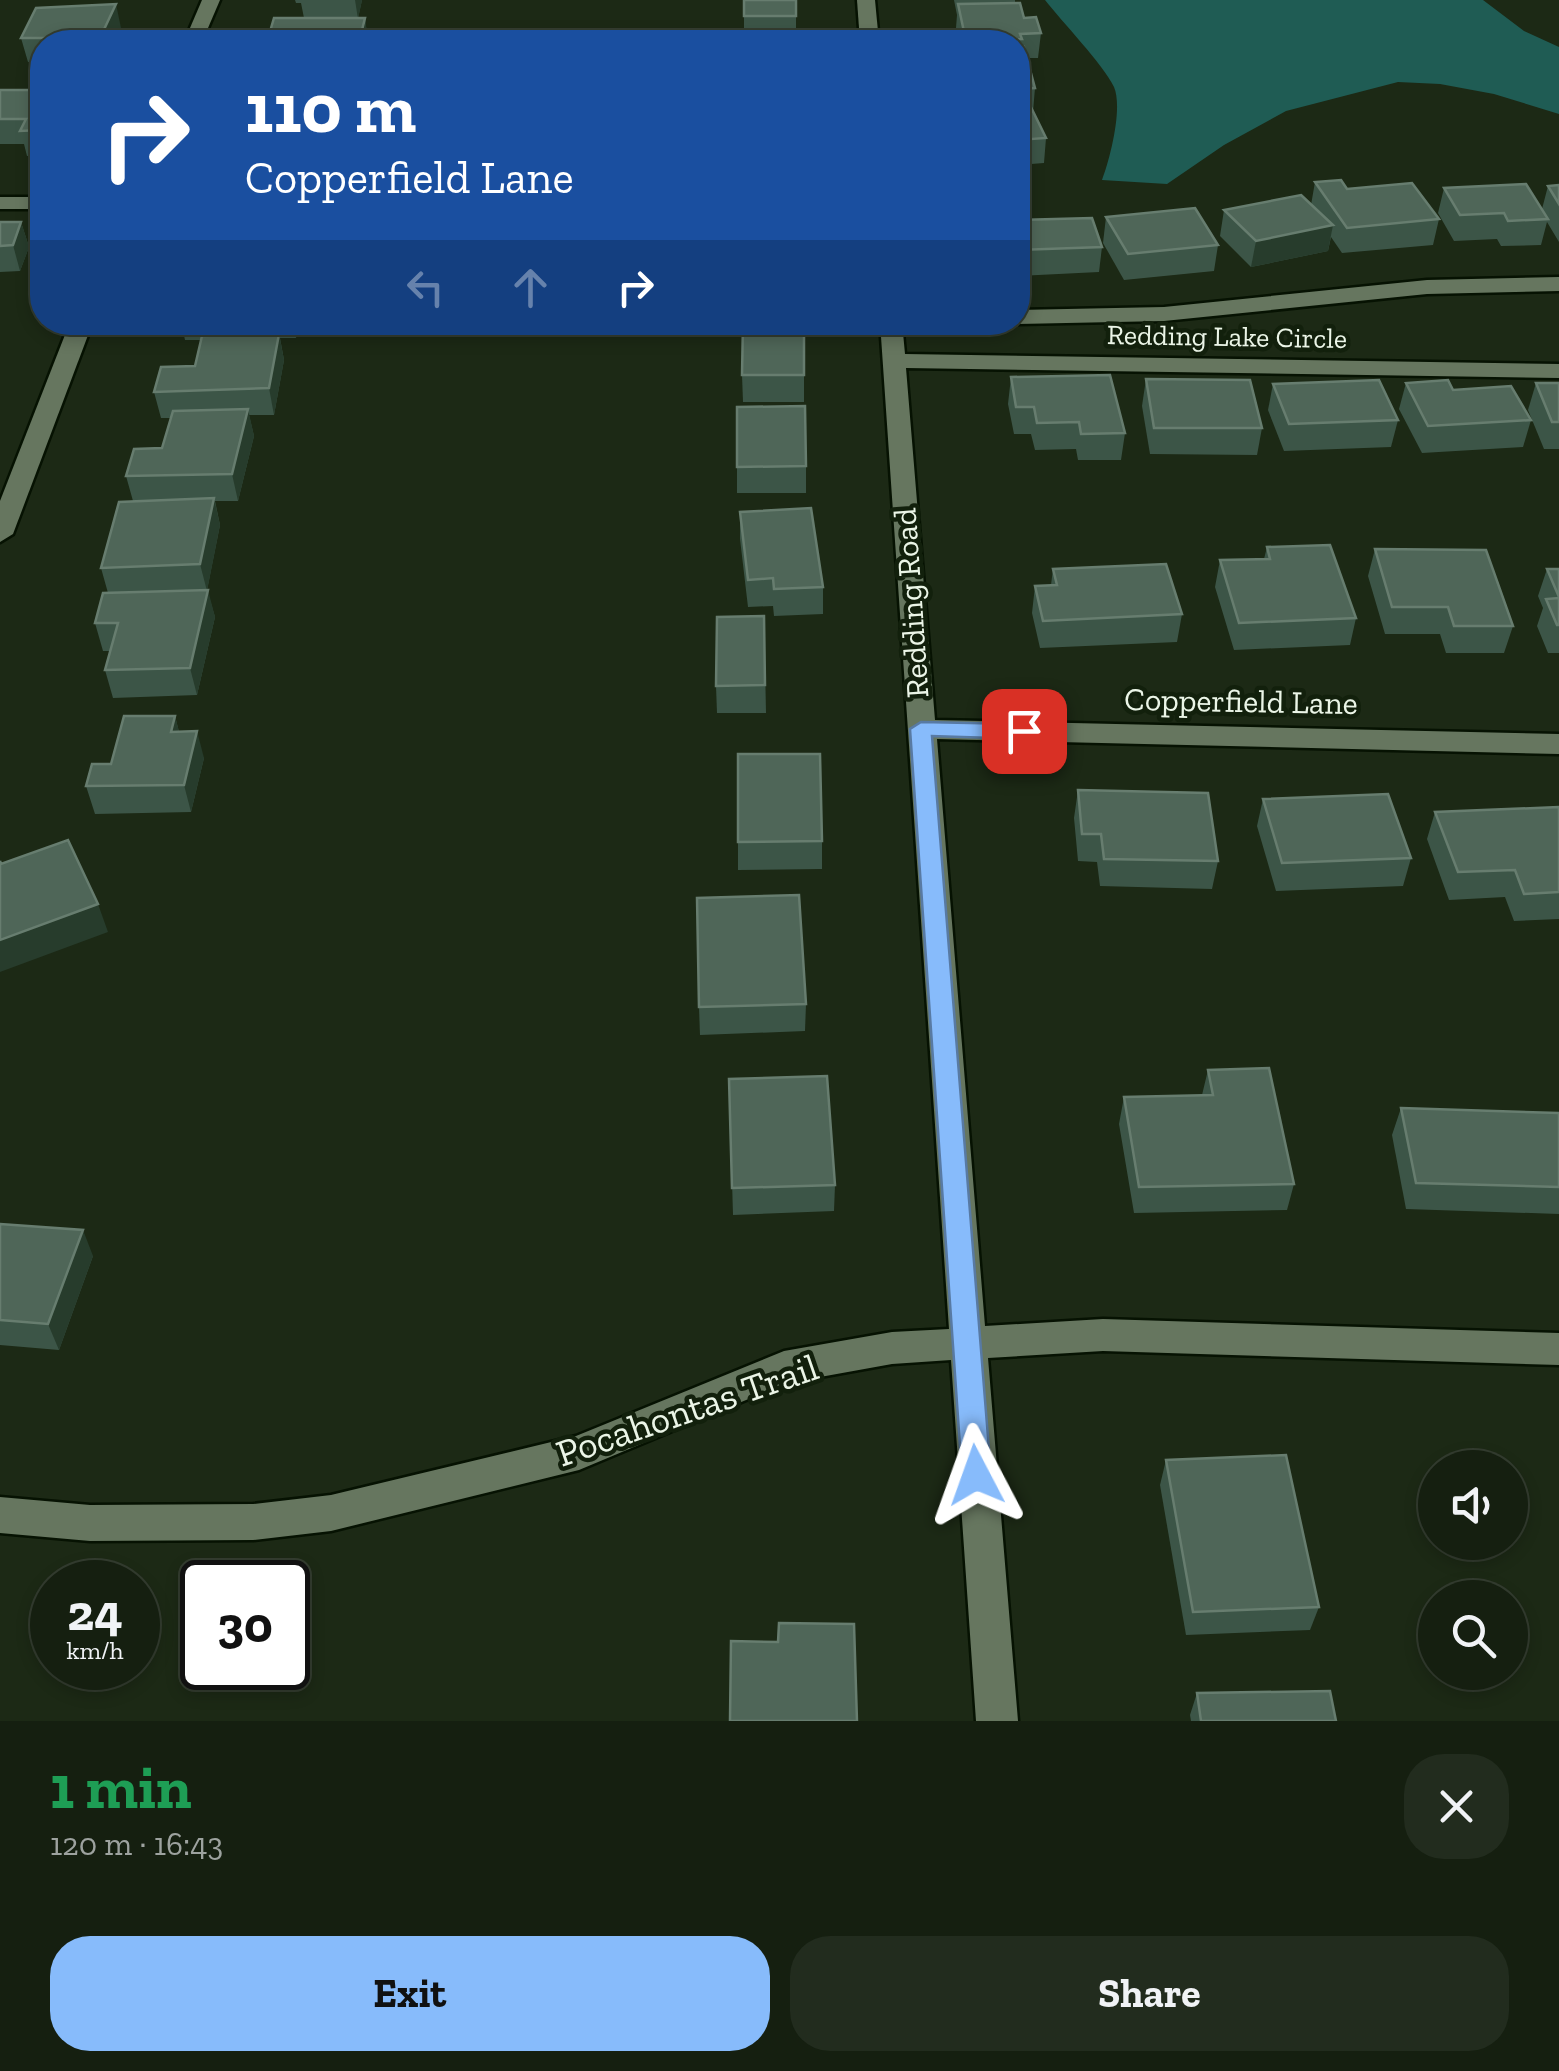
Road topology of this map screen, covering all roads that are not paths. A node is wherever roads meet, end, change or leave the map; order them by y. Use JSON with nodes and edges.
{"nodes":[{"id":1,"x":211,"y":0,"type":"edge"},
{"id":2,"x":866,"y":0,"type":"edge"},
{"id":3,"x":199,"y":30,"type":"edge"},
{"id":4,"x":869,"y":30,"type":"edge"},
{"id":5,"x":0,"y":203,"type":"edge"},
{"id":6,"x":30,"y":203,"type":"edge"},
{"id":7,"x":1559,"y":284,"type":"edge"},
{"id":8,"x":1030,"y":319,"type":"edge"},
{"id":9,"x":77,"y":335,"type":"edge"},
{"id":10,"x":891,"y":335,"type":"edge"},
{"id":11,"x":1135,"y":340,"type":"junction"},
{"id":12,"x":894,"y":361,"type":"junction"},
{"id":13,"x":1559,"y":371,"type":"edge"},
{"id":14,"x":0,"y":534,"type":"edge"},
{"id":15,"x":921,"y":729,"type":"junction"},
{"id":16,"x":1559,"y":744,"type":"edge"},
{"id":17,"x":966,"y":1343,"type":"junction"},
{"id":18,"x":1559,"y":1349,"type":"edge"},
{"id":19,"x":0,"y":1515,"type":"edge"},
{"id":20,"x":996,"y":1721,"type":"edge"}],
"edges":[{"from":1,"to":3,"type":"street"},
{"from":2,"to":4,"type":"street"},
{"from":5,"to":6,"type":"street"},
{"from":7,"to":11,"type":"street","name":"Redding Lake Circle"},
{"from":8,"to":11,"type":"street","name":"Redding Lake Circle"},
{"from":9,"to":14,"type":"street"},
{"from":10,"to":12,"type":"street","name":"Redding Road"},
{"from":11,"to":12,"type":"street","name":"Redding Lake Circle"},
{"from":11,"to":13,"type":"street","name":"Redding Lake Circle"},
{"from":12,"to":15,"type":"street","name":"Redding Road"},
{"from":15,"to":16,"type":"street","name":"Copperfield Lane"},
{"from":15,"to":17,"type":"street","name":"Redding Road"},
{"from":17,"to":18,"type":"street","name":"Pocahontas Trail"},
{"from":17,"to":19,"type":"street","name":"Pocahontas Trail"},
{"from":17,"to":20,"type":"street","name":"Redding Road"}]}
